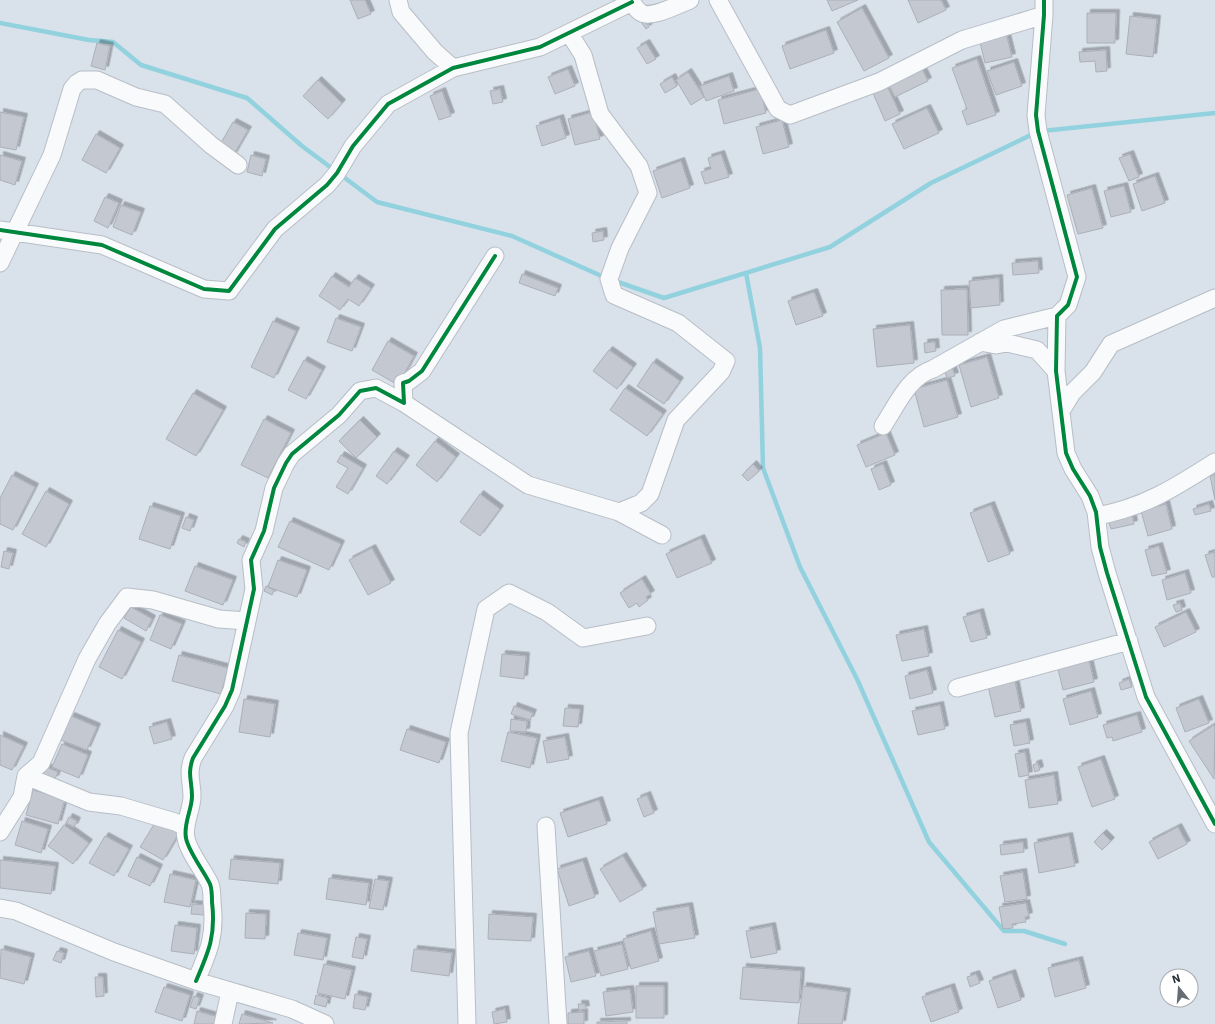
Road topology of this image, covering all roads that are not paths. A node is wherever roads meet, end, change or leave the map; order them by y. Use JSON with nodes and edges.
{"nodes":[{"id":1,"x":398,"y":0,"type":"edge"},
{"id":2,"x":690,"y":0,"type":"edge"},
{"id":3,"x":718,"y":0,"type":"edge"},
{"id":4,"x":631,"y":1,"type":"edge"},
{"id":5,"x":1044,"y":7,"type":"edge"},
{"id":6,"x":569,"y":33,"type":"junction"},
{"id":7,"x":453,"y":68,"type":"junction"},
{"id":8,"x":238,"y":165,"type":"dead end"},
{"id":9,"x":8,"y":232,"type":"edge"},
{"id":10,"x":495,"y":256,"type":"dead end"},
{"id":11,"x":0,"y":263,"type":"edge"},
{"id":12,"x":1215,"y":298,"type":"edge"},
{"id":13,"x":1058,"y":316,"type":"junction"},
{"id":14,"x":980,"y":342,"type":"junction"},
{"id":15,"x":1056,"y":371,"type":"junction"},
{"id":16,"x":404,"y":403,"type":"junction"},
{"id":17,"x":1061,"y":411,"type":"junction"},
{"id":18,"x":883,"y":426,"type":"dead end"},
{"id":19,"x":1215,"y":462,"type":"edge"},
{"id":20,"x":619,"y":512,"type":"junction"},
{"id":21,"x":1097,"y":516,"type":"junction"},
{"id":22,"x":662,"y":535,"type":"dead end"},
{"id":23,"x":246,"y":622,"type":"junction"},
{"id":24,"x":647,"y":626,"type":"dead end"},
{"id":25,"x":1129,"y":641,"type":"junction"},
{"id":26,"x":957,"y":688,"type":"dead end"},
{"id":27,"x":26,"y":776,"type":"junction"},
{"id":28,"x":1215,"y":824,"type":"edge"},
{"id":29,"x":546,"y":826,"type":"dead end"},
{"id":30,"x":185,"y":827,"type":"junction"},
{"id":31,"x":0,"y":832,"type":"edge"},
{"id":32,"x":0,"y":908,"type":"edge"},
{"id":33,"x":196,"y":981,"type":"junction"},
{"id":34,"x":230,"y":992,"type":"junction"},
{"id":35,"x":223,"y":1024,"type":"edge"},
{"id":36,"x":325,"y":1024,"type":"edge"},
{"id":37,"x":467,"y":1024,"type":"edge"},
{"id":38,"x":558,"y":1024,"type":"edge"}],
"edges":[{"from":1,"to":7,"type":"street"},
{"from":2,"to":4,"type":"street"},
{"from":3,"to":5,"type":"street"},
{"from":4,"to":6,"type":"street"},
{"from":5,"to":13,"type":"street"},
{"from":6,"to":7,"type":"street"},
{"from":6,"to":20,"type":"street"},
{"from":7,"to":9,"type":"street"},
{"from":8,"to":9,"type":"street"},
{"from":9,"to":11,"type":"street"},
{"from":10,"to":16,"type":"street"},
{"from":12,"to":17,"type":"street"},
{"from":13,"to":14,"type":"street"},
{"from":13,"to":15,"type":"street"},
{"from":14,"to":15,"type":"street"},
{"from":14,"to":18,"type":"street"},
{"from":15,"to":17,"type":"street"},
{"from":16,"to":20,"type":"street"},
{"from":16,"to":23,"type":"street"},
{"from":17,"to":21,"type":"street"},
{"from":19,"to":21,"type":"street"},
{"from":20,"to":22,"type":"street"},
{"from":21,"to":25,"type":"street"},
{"from":23,"to":27,"type":"street"},
{"from":23,"to":30,"type":"street"},
{"from":24,"to":37,"type":"street"},
{"from":25,"to":26,"type":"street"},
{"from":25,"to":28,"type":"street"},
{"from":27,"to":30,"type":"street"},
{"from":27,"to":31,"type":"street"},
{"from":29,"to":38,"type":"street"},
{"from":30,"to":33,"type":"street"},
{"from":32,"to":33,"type":"street"},
{"from":33,"to":34,"type":"street"},
{"from":34,"to":35,"type":"street"},
{"from":34,"to":36,"type":"street"}]}
